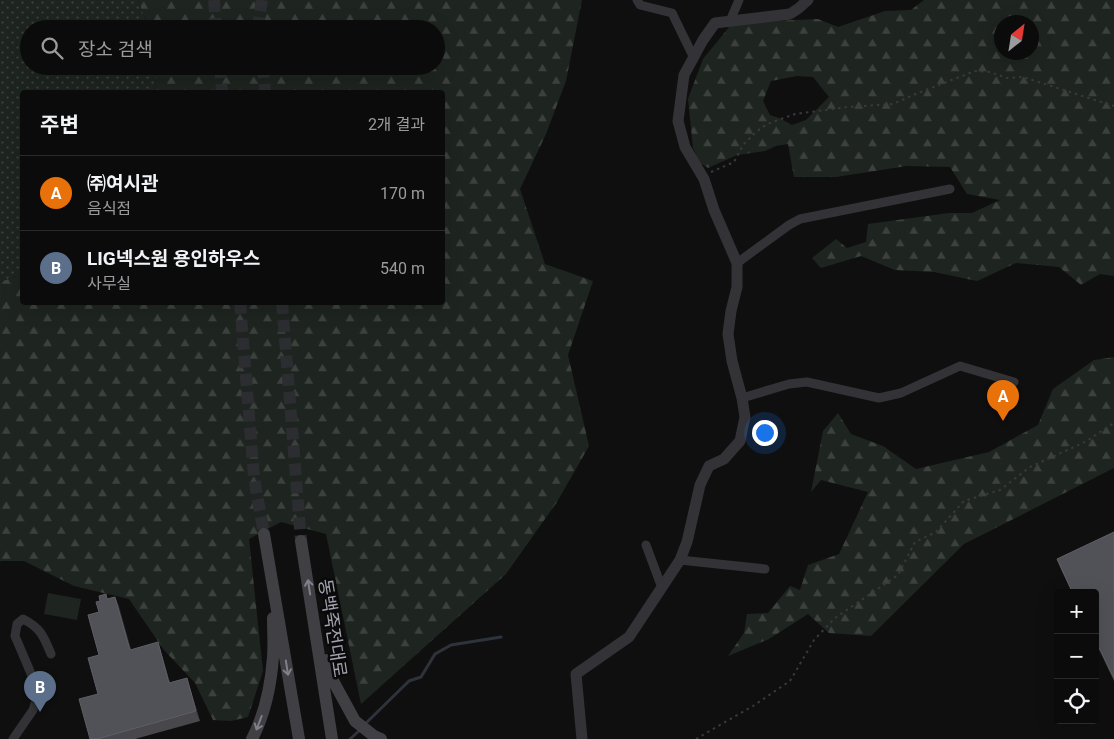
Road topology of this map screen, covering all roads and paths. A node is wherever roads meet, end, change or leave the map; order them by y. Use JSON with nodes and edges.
{"nodes":[{"id":1,"x":637,"y":0,"type":"edge"},
{"id":2,"x":739,"y":0,"type":"edge"},
{"id":3,"x":808,"y":0,"type":"edge"},
{"id":4,"x":730,"y":21,"type":"junction"},
{"id":5,"x":693,"y":56,"type":"junction"},
{"id":6,"x":1114,"y":106,"type":"edge"},
{"id":7,"x":702,"y":176,"type":"junction"},
{"id":8,"x":950,"y":189,"type":"dead end"},
{"id":9,"x":737,"y":263,"type":"junction"},
{"id":10,"x":1014,"y":382,"type":"dead end"},
{"id":11,"x":742,"y":398,"type":"junction"},
{"id":12,"x":1114,"y":423,"type":"edge"},
{"id":13,"x":264,"y":534,"type":"tunnel mouth"},
{"id":14,"x":302,"y":541,"type":"tunnel mouth"},
{"id":15,"x":646,"y":545,"type":"dead end"},
{"id":16,"x":680,"y":560,"type":"junction"},
{"id":17,"x":764,"y":569,"type":"dead end"},
{"id":18,"x":274,"y":588,"type":"junction"},
{"id":19,"x":662,"y":588,"type":"junction"},
{"id":20,"x":313,"y":613,"type":"junction"},
{"id":21,"x":51,"y":654,"type":"dead end"},
{"id":22,"x":378,"y":738,"type":"edge"},
{"id":23,"x":12,"y":739,"type":"edge"},
{"id":24,"x":252,"y":739,"type":"edge"},
{"id":25,"x":299,"y":739,"type":"edge"},
{"id":26,"x":332,"y":739,"type":"edge"},
{"id":27,"x":582,"y":739,"type":"edge"},
{"id":28,"x":696,"y":739,"type":"edge"}],
"edges":[{"from":1,"to":5,"type":"street"},
{"from":2,"to":4,"type":"street"},
{"from":3,"to":4,"type":"street"},
{"from":4,"to":5,"type":"street"},
{"from":5,"to":7,"type":"street"},
{"from":6,"to":7,"type":"path"},
{"from":7,"to":9,"type":"street"},
{"from":8,"to":9,"type":"street"},
{"from":9,"to":11,"type":"street"},
{"from":10,"to":11,"type":"street"},
{"from":11,"to":16,"type":"street"},
{"from":12,"to":28,"type":"path"},
{"from":13,"to":18,"type":"main road"},
{"from":20,"to":14,"type":"main road","name":"동백죽전대로","one_way":true},
{"from":15,"to":19,"type":"street"},
{"from":16,"to":17,"type":"street"},
{"from":16,"to":19,"type":"street"},
{"from":18,"to":24,"type":"main road","one_way":true},
{"from":18,"to":25,"type":"main road","one_way":true},
{"from":19,"to":27,"type":"street"},
{"from":20,"to":22,"type":"main road"},
{"from":20,"to":26,"type":"main road","name":"동백죽전대로"},
{"from":21,"to":23,"type":"street"}]}
